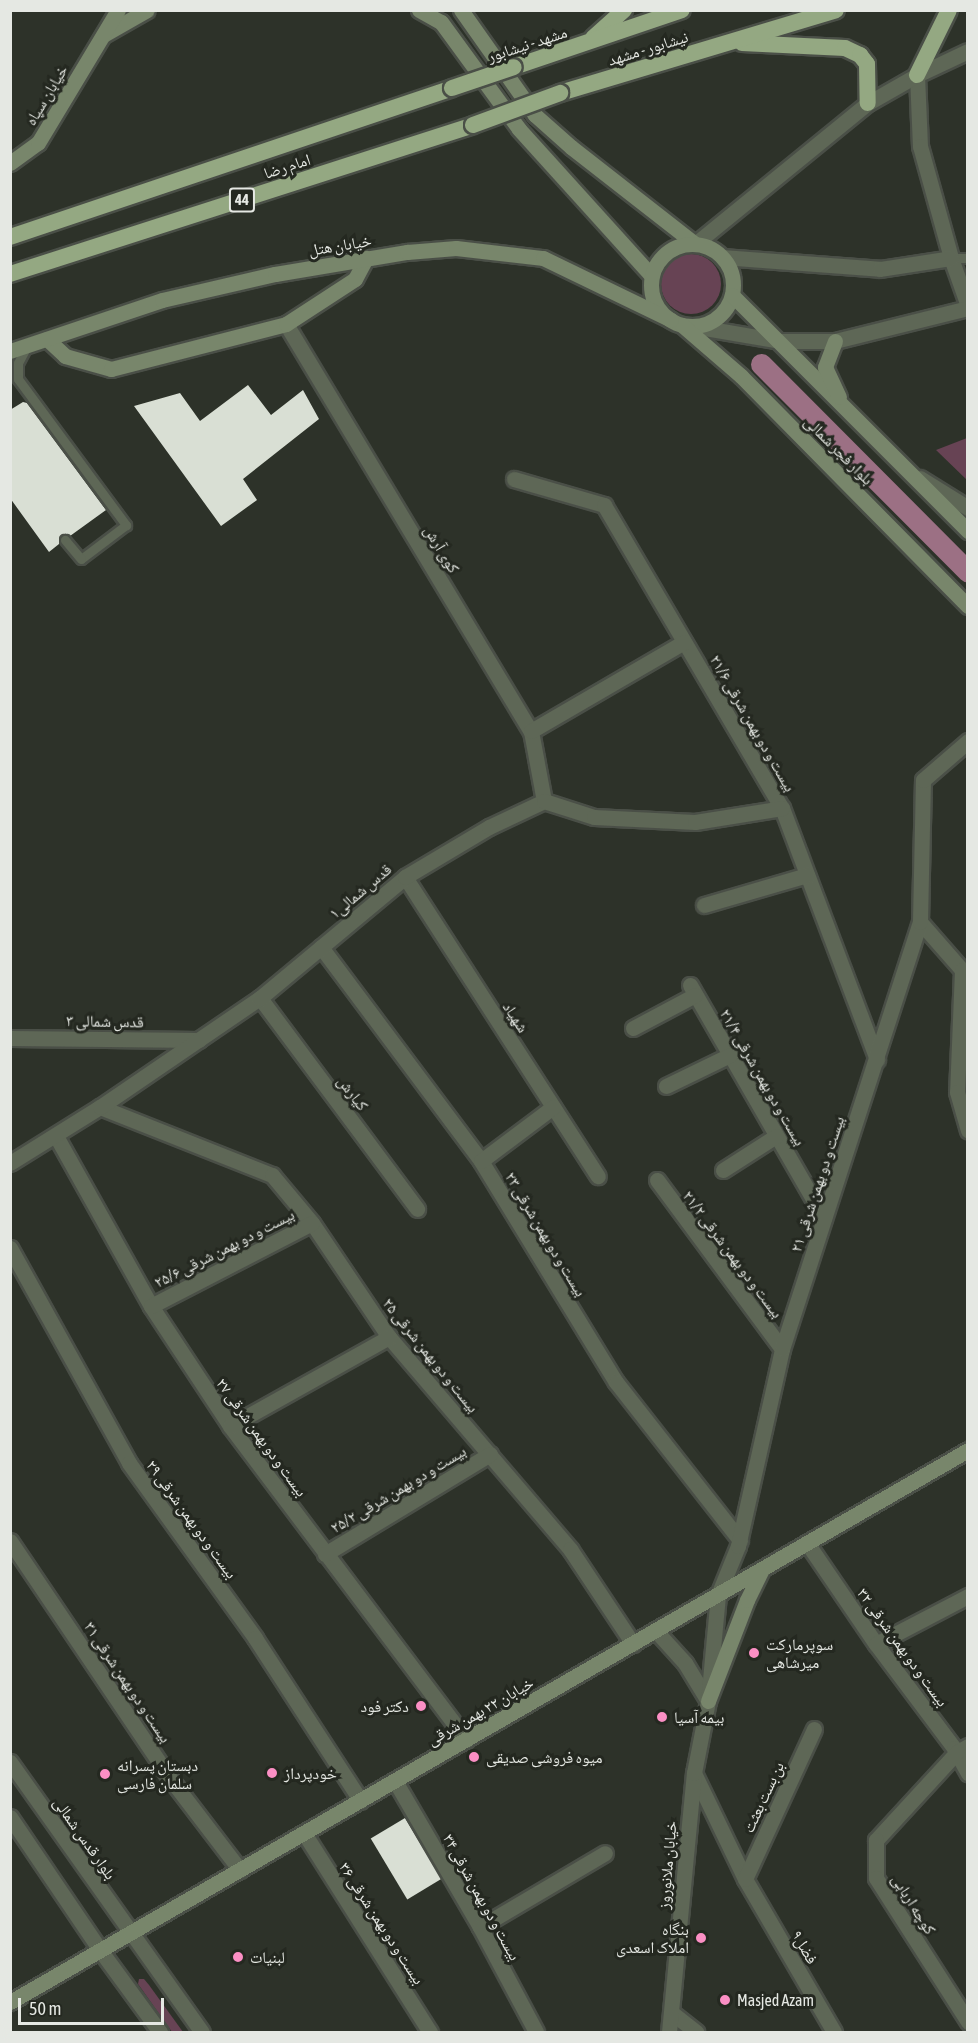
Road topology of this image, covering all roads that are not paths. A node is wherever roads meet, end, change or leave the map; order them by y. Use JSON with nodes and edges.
{"nodes":[{"id":1,"x":118,"y":10,"type":"edge"},
{"id":2,"x":147,"y":10,"type":"edge"},
{"id":3,"x":419,"y":10,"type":"edge"},
{"id":4,"x":461,"y":10,"type":"edge"},
{"id":5,"x":624,"y":10,"type":"edge"},
{"id":6,"x":682,"y":10,"type":"edge"},
{"id":7,"x":836,"y":10,"type":"edge"},
{"id":8,"x":949,"y":10,"type":"edge"},
{"id":9,"x":102,"y":36,"type":"junction"},
{"id":10,"x":587,"y":42,"type":"junction"},
{"id":11,"x":730,"y":42,"type":"junction"},
{"id":12,"x":968,"y":51,"type":"edge"},
{"id":13,"x":916,"y":75,"type":"junction"},
{"id":14,"x":452,"y":88,"type":"joint"},
{"id":15,"x":868,"y":103,"type":"junction"},
{"id":16,"x":473,"y":124,"type":"joint"},
{"id":17,"x":10,"y":163,"type":"edge"},
{"id":18,"x":10,"y":237,"type":"edge"},
{"id":19,"x":695,"y":244,"type":"junction"},
{"id":20,"x":722,"y":257,"type":"junction"},
{"id":21,"x":366,"y":258,"type":"junction"},
{"id":22,"x":951,"y":258,"type":"junction"},
{"id":23,"x":968,"y":258,"type":"edge"},
{"id":24,"x":10,"y":274,"type":"edge"},
{"id":25,"x":652,"y":276,"type":"junction"},
{"id":26,"x":732,"y":295,"type":"junction"},
{"id":27,"x":968,"y":307,"type":"edge"},
{"id":28,"x":286,"y":324,"type":"junction"},
{"id":29,"x":682,"y":324,"type":"junction"},
{"id":30,"x":47,"y":339,"type":"junction"},
{"id":31,"x":835,"y":340,"type":"junction"},
{"id":32,"x":780,"y":341,"type":"junction"},
{"id":33,"x":27,"y":346,"type":"junction"},
{"id":34,"x":10,"y":351,"type":"edge"},
{"id":35,"x":846,"y":410,"type":"junction"},
{"id":36,"x":907,"y":470,"type":"junction"},
{"id":37,"x":514,"y":479,"type":"dead end"},
{"id":38,"x":968,"y":508,"type":"edge"},
{"id":39,"x":968,"y":531,"type":"edge"},
{"id":40,"x":65,"y":540,"type":"dead end"},
{"id":41,"x":968,"y":606,"type":"edge"},
{"id":42,"x":684,"y":642,"type":"junction"},
{"id":43,"x":531,"y":731,"type":"junction"},
{"id":44,"x":968,"y":741,"type":"edge"},
{"id":45,"x":544,"y":801,"type":"junction"},
{"id":46,"x":782,"y":808,"type":"junction"},
{"id":47,"x":807,"y":875,"type":"junction"},
{"id":48,"x":405,"y":877,"type":"junction"},
{"id":49,"x":704,"y":904,"type":"dead end"},
{"id":50,"x":920,"y":922,"type":"junction"},
{"id":51,"x":321,"y":947,"type":"junction"},
{"id":52,"x":260,"y":998,"type":"junction"},
{"id":53,"x":633,"y":1028,"type":"dead end"},
{"id":54,"x":10,"y":1038,"type":"edge"},
{"id":55,"x":199,"y":1040,"type":"junction"},
{"id":56,"x":730,"y":1055,"type":"junction"},
{"id":57,"x":877,"y":1060,"type":"junction"},
{"id":58,"x":666,"y":1086,"type":"dead end"},
{"id":59,"x":100,"y":1107,"type":"junction"},
{"id":60,"x":553,"y":1107,"type":"junction"},
{"id":61,"x":968,"y":1130,"type":"edge"},
{"id":62,"x":56,"y":1136,"type":"junction"},
{"id":63,"x":776,"y":1136,"type":"junction"},
{"id":64,"x":481,"y":1161,"type":"junction"},
{"id":65,"x":10,"y":1163,"type":"edge"},
{"id":66,"x":723,"y":1170,"type":"dead end"},
{"id":67,"x":598,"y":1176,"type":"dead end"},
{"id":68,"x":657,"y":1180,"type":"dead end"},
{"id":69,"x":417,"y":1209,"type":"dead end"},
{"id":70,"x":824,"y":1218,"type":"junction"},
{"id":71,"x":312,"y":1223,"type":"junction"},
{"id":72,"x":10,"y":1248,"type":"edge"},
{"id":73,"x":152,"y":1306,"type":"junction"},
{"id":74,"x":389,"y":1337,"type":"junction"},
{"id":75,"x":782,"y":1349,"type":"junction"},
{"id":76,"x":230,"y":1426,"type":"junction"},
{"id":77,"x":968,"y":1450,"type":"edge"},
{"id":78,"x":490,"y":1454,"type":"junction"},
{"id":79,"x":740,"y":1540,"type":"junction"},
{"id":80,"x":10,"y":1541,"type":"edge"},
{"id":81,"x":807,"y":1543,"type":"junction"},
{"id":82,"x":325,"y":1554,"type":"junction"},
{"id":83,"x":762,"y":1569,"type":"junction"},
{"id":84,"x":718,"y":1595,"type":"junction"},
{"id":85,"x":968,"y":1596,"type":"edge"},
{"id":86,"x":656,"y":1631,"type":"junction"},
{"id":87,"x":633,"y":1644,"type":"junction"},
{"id":88,"x":876,"y":1644,"type":"junction"},
{"id":89,"x":708,"y":1701,"type":"junction"},
{"id":90,"x":814,"y":1729,"type":"dead end"},
{"id":91,"x":467,"y":1740,"type":"junction"},
{"id":92,"x":962,"y":1749,"type":"edge"},
{"id":93,"x":10,"y":1762,"type":"edge"},
{"id":94,"x":694,"y":1773,"type":"junction"},
{"id":95,"x":968,"y":1773,"type":"edge"},
{"id":96,"x":395,"y":1781,"type":"junction"},
{"id":97,"x":361,"y":1801,"type":"junction"},
{"id":98,"x":10,"y":1817,"type":"edge"},
{"id":99,"x":304,"y":1833,"type":"junction"},
{"id":100,"x":605,"y":1853,"type":"dead end"},
{"id":101,"x":240,"y":1870,"type":"junction"},
{"id":102,"x":745,"y":1879,"type":"junction"},
{"id":103,"x":480,"y":1927,"type":"junction"},
{"id":104,"x":130,"y":1933,"type":"junction"},
{"id":105,"x":100,"y":1950,"type":"junction"},
{"id":106,"x":10,"y":2002,"type":"edge"},
{"id":107,"x":672,"y":2013,"type":"junction"},
{"id":108,"x":968,"y":2022,"type":"edge"},
{"id":109,"x":160,"y":2032,"type":"edge"},
{"id":110,"x":202,"y":2032,"type":"edge"},
{"id":111,"x":430,"y":2032,"type":"edge"},
{"id":112,"x":536,"y":2032,"type":"edge"},
{"id":113,"x":669,"y":2032,"type":"edge"},
{"id":114,"x":696,"y":2032,"type":"edge"},
{"id":115,"x":834,"y":2032,"type":"edge"}],
"edges":[{"from":1,"to":9,"type":"main road","name":"خیابان سپاه"},
{"from":2,"to":9,"type":"main road","name":"خیابان سپاه"},
{"from":3,"to":25,"type":"main road"},
{"from":4,"to":19,"type":"main road"},
{"from":5,"to":10,"type":"highway"},
{"from":6,"to":10,"type":"highway","name":"مشهد - نیشابور","number":"44"},
{"from":7,"to":11,"type":"highway","name":"نیشابور - مشهد","number":"44"},
{"from":8,"to":13,"type":"highway"},
{"from":9,"to":17,"type":"main road","name":"خیابان سپاه"},
{"from":10,"to":14,"type":"highway","name":"مشهد - نیشابور","number":"44","bridge":true},
{"from":11,"to":15,"type":"highway"},
{"from":11,"to":16,"type":"highway","name":"نیشابور - مشهد","number":"44","bridge":true},
{"from":12,"to":13,"type":"street"},
{"from":13,"to":15,"type":"street"},
{"from":13,"to":22,"type":"street"},
{"from":14,"to":18,"type":"highway","name":"امام رضا","number":"44"},
{"from":15,"to":19,"type":"street"},
{"from":16,"to":24,"type":"highway","name":"امام رضا","number":"44"},
{"from":19,"to":20,"type":"main road"},
{"from":19,"to":25,"type":"main road"},
{"from":20,"to":22,"type":"street"},
{"from":20,"to":26,"type":"main road"},
{"from":21,"to":28,"type":"main road"},
{"from":21,"to":29,"type":"main road","name":"خیابان هتل"},
{"from":21,"to":30,"type":"main road","name":"خیابان هتل"},
{"from":22,"to":23,"type":"lane"},
{"from":22,"to":27,"type":"street"},
{"from":25,"to":29,"type":"main road"},
{"from":26,"to":29,"type":"main road"},
{"from":26,"to":32,"type":"main road","name":"بلوار فجر شمالی"},
{"from":27,"to":31,"type":"street"},
{"from":28,"to":30,"type":"main road"},
{"from":28,"to":43,"type":"street","name":"کوی آرش"},
{"from":29,"to":32,"type":"street"},
{"from":29,"to":41,"type":"main road","name":"بلوار فجر شمالی"},
{"from":30,"to":33,"type":"main road","name":"خیابان هتل"},
{"from":31,"to":32,"type":"street"},
{"from":31,"to":35,"type":"main road"},
{"from":32,"to":35,"type":"main road","name":"بلوار فجر شمالی"},
{"from":33,"to":34,"type":"main road","name":"خیابان هتل"},
{"from":33,"to":40,"type":"lane"},
{"from":35,"to":36,"type":"main road","name":"بلوار فجر شمالی"},
{"from":36,"to":38,"type":"street"},
{"from":36,"to":39,"type":"main road","name":"بلوار فجر شمالی"},
{"from":37,"to":42,"type":"street","name":"بیست و دو بهمن شرقی ۲۱/۶"},
{"from":42,"to":43,"type":"street"},
{"from":42,"to":46,"type":"street","name":"بیست و دو بهمن شرقی ۲۱/۶"},
{"from":43,"to":45,"type":"street","name":"کوی آرش"},
{"from":44,"to":50,"type":"street","name":"بیست و دو بهمن شرقی ۲۱"},
{"from":45,"to":46,"type":"street"},
{"from":45,"to":48,"type":"street","name":"قدس شمالی۱"},
{"from":46,"to":47,"type":"street","name":"بیست و دو بهمن شرقی ۲۱/۶"},
{"from":47,"to":49,"type":"street"},
{"from":47,"to":57,"type":"street","name":"بیست و دو بهمن شرقی ۲۱/۶"},
{"from":48,"to":51,"type":"street","name":"قدس شمالی۱"},
{"from":48,"to":60,"type":"street","name":"شهیاد"},
{"from":50,"to":57,"type":"street","name":"بیست و دو بهمن شرقی ۲۱"},
{"from":50,"to":61,"type":"street"},
{"from":51,"to":52,"type":"street","name":"قدس شمالی۱"},
{"from":51,"to":64,"type":"street","name":"بیست و دو بهمن شرقی ۲۳"},
{"from":52,"to":55,"type":"street","name":"قدس شمالی۱"},
{"from":52,"to":69,"type":"street","name":"کیارش"},
{"from":53,"to":56,"type":"street","name":"بیست و دو بهمن شرقی ۲۱/۴"},
{"from":54,"to":55,"type":"street","name":"قدس شمالی ۳"},
{"from":55,"to":59,"type":"street","name":"قدس شمالی۱"},
{"from":56,"to":58,"type":"street"},
{"from":56,"to":63,"type":"street","name":"بیست و دو بهمن شرقی ۲۱/۴"},
{"from":57,"to":70,"type":"street","name":"بیست و دو بهمن شرقی ۲۱"},
{"from":59,"to":62,"type":"street","name":"قدس شمالی۱"},
{"from":59,"to":71,"type":"street","name":"بیست و دو بهمن شرقی ۲۵"},
{"from":60,"to":64,"type":"street"},
{"from":60,"to":67,"type":"street","name":"شهیاد"},
{"from":62,"to":65,"type":"street","name":"قدس شمالی۱"},
{"from":62,"to":73,"type":"street","name":"بیست و دو بهمن شرقی ۲۷"},
{"from":63,"to":66,"type":"street"},
{"from":63,"to":70,"type":"street","name":"بیست و دو بهمن شرقی ۲۱/۴"},
{"from":64,"to":79,"type":"street","name":"بیست و دو بهمن شرقی ۲۳"},
{"from":68,"to":75,"type":"street","name":"بیست و دو بهمن شرقی ۲۱/۲"},
{"from":70,"to":75,"type":"street","name":"بیست و دو بهمن شرقی ۲۱"},
{"from":71,"to":73,"type":"street","name":"بیست و دو بهمن شرقی ۲۵/۶"},
{"from":71,"to":74,"type":"street","name":"بیست و دو بهمن شرقی ۲۵"},
{"from":72,"to":97,"type":"street","name":"بیست و دو بهمن شرقی ۲۹"},
{"from":73,"to":76,"type":"street","name":"بیست و دو بهمن شرقی ۲۷"},
{"from":74,"to":76,"type":"street"},
{"from":74,"to":78,"type":"street","name":"بیست و دو بهمن شرقی ۲۵"},
{"from":75,"to":79,"type":"street","name":"بیست و دو بهمن شرقی ۲۱"},
{"from":76,"to":82,"type":"street","name":"بیست و دو بهمن شرقی ۲۷"},
{"from":77,"to":81,"type":"main road","name":"خیابان ۲۲ بهمن شرقی"},
{"from":78,"to":82,"type":"street","name":"بیست و دو بهمن شرقی ۲۵/۲"},
{"from":78,"to":87,"type":"street","name":"بیست و دو بهمن شرقی ۲۵"},
{"from":79,"to":84,"type":"street","name":"بیست و دو بهمن شرقی ۲۱"},
{"from":80,"to":101,"type":"street","name":"بیست و دو بهمن شرقی ۳۱"},
{"from":81,"to":83,"type":"main road","name":"خیابان ۲۲ بهمن شرقی"},
{"from":81,"to":88,"type":"street","name":"بیست و دو بهمن شرقی ۳۲"},
{"from":82,"to":91,"type":"street","name":"بیست و دو بهمن شرقی ۲۷"},
{"from":83,"to":84,"type":"main road","name":"خیابان ۲۲ بهمن شرقی"},
{"from":83,"to":89,"type":"main road"},
{"from":84,"to":86,"type":"main road","name":"خیابان ۲۲ بهمن شرقی"},
{"from":84,"to":89,"type":"street","name":"خیابان ملانوروز"},
{"from":85,"to":88,"type":"street"},
{"from":86,"to":87,"type":"main road","name":"خیابان ۲۲ بهمن شرقی"},
{"from":86,"to":89,"type":"street"},
{"from":87,"to":91,"type":"main road","name":"خیابان ۲۲ بهمن شرقی"},
{"from":88,"to":92,"type":"street","name":"بیست و دو بهمن شرقی ۳۲"},
{"from":89,"to":94,"type":"street","name":"خیابان ملانوروز"},
{"from":90,"to":102,"type":"street","name":"بن بست بعثت"},
{"from":91,"to":96,"type":"main road","name":"خیابان ۲۲ بهمن شرقی"},
{"from":92,"to":95,"type":"street","name":"بیست و دو بهمن شرقی ۳۲"},
{"from":92,"to":108,"type":"street","name":"کوچه اربابی"},
{"from":93,"to":104,"type":"street","name":"بلوار قدس شمالی"},
{"from":94,"to":102,"type":"street","name":"فضل۹"},
{"from":94,"to":107,"type":"street","name":"خیابان ملانوروز"},
{"from":96,"to":97,"type":"main road","name":"خیابان ۲۲ بهمن شرقی"},
{"from":96,"to":103,"type":"street","name":"بیست و دو بهمن شرقی ۳۴"},
{"from":97,"to":99,"type":"main road","name":"خیابان ۲۲ بهمن شرقی"},
{"from":98,"to":105,"type":"street"},
{"from":99,"to":101,"type":"main road","name":"خیابان ۲۲ بهمن شرقی"},
{"from":99,"to":111,"type":"street","name":"بیست و دو بهمن شرقی ۳۶"},
{"from":100,"to":103,"type":"street"},
{"from":101,"to":104,"type":"main road","name":"خیابان ۲۲ بهمن شرقی"},
{"from":102,"to":115,"type":"street","name":"فضل۹"},
{"from":103,"to":112,"type":"street","name":"بیست و دو بهمن شرقی ۳۴"},
{"from":104,"to":105,"type":"main road","name":"خیابان ۲۲ بهمن شرقی"},
{"from":104,"to":110,"type":"street","name":"بلوار قدس شمالی"},
{"from":105,"to":106,"type":"main road","name":"خیابان ۲۲ بهمن شرقی"},
{"from":105,"to":109,"type":"street"},
{"from":107,"to":113,"type":"street","name":"خیابان ملانوروز"},
{"from":107,"to":114,"type":"street"}]}
